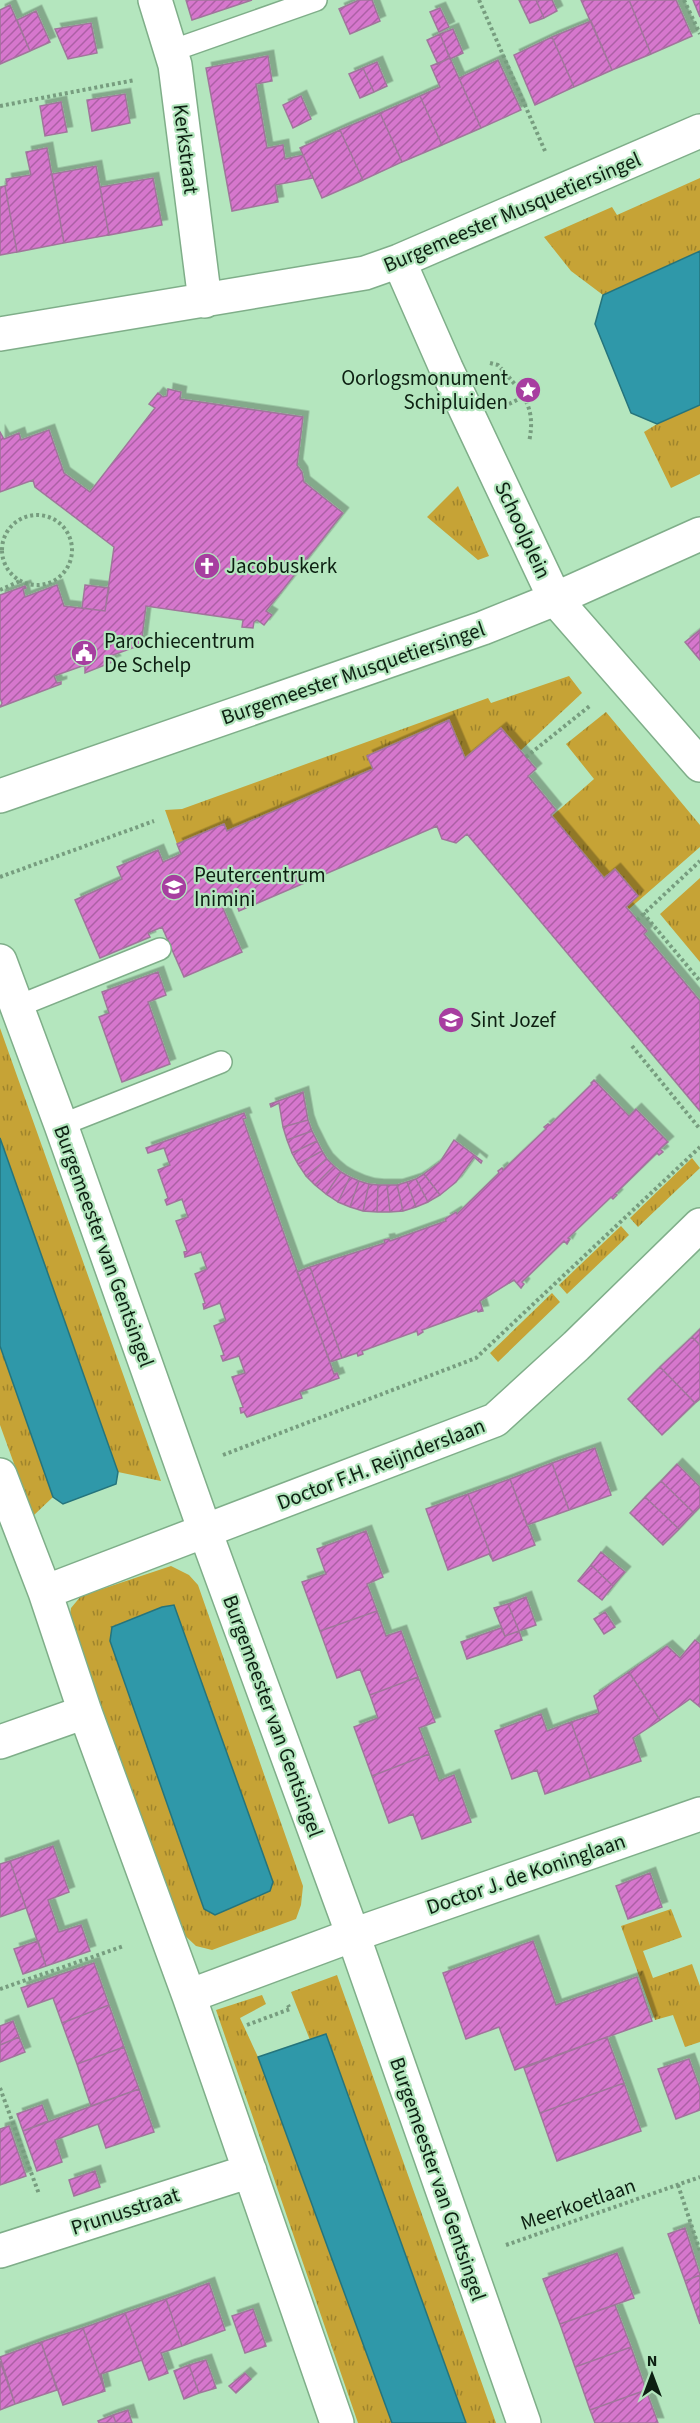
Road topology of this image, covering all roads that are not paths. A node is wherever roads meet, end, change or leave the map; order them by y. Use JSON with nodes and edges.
{"nodes":[{"id":1,"x":155,"y":0,"type":"edge"},
{"id":2,"x":316,"y":0,"type":"edge"},
{"id":3,"x":173,"y":58,"type":"junction"},
{"id":4,"x":700,"y":131,"type":"edge"},
{"id":5,"x":399,"y":261,"type":"junction"},
{"id":6,"x":205,"y":301,"type":"junction"},
{"id":7,"x":0,"y":334,"type":"edge"},
{"id":8,"x":700,"y":534,"type":"edge"},
{"id":9,"x":555,"y":599,"type":"junction"},
{"id":10,"x":700,"y":765,"type":"edge"},
{"id":11,"x":0,"y":796,"type":"edge"},
{"id":12,"x":160,"y":949,"type":"dead end"},
{"id":13,"x":0,"y":962,"type":"edge"},
{"id":14,"x":16,"y":1007,"type":"junction"},
{"id":15,"x":221,"y":1062,"type":"dead end"},
{"id":16,"x":61,"y":1125,"type":"junction"},
{"id":17,"x":700,"y":1225,"type":"edge"},
{"id":18,"x":0,"y":1475,"type":"edge"},
{"id":19,"x":205,"y":1531,"type":"junction"},
{"id":20,"x":45,"y":1592,"type":"junction"},
{"id":21,"x":85,"y":1712,"type":"junction"},
{"id":22,"x":0,"y":1742,"type":"edge"},
{"id":23,"x":700,"y":1815,"type":"edge"},
{"id":24,"x":352,"y":1935,"type":"junction"},
{"id":25,"x":189,"y":1996,"type":"junction"},
{"id":26,"x":250,"y":2171,"type":"junction"},
{"id":27,"x":0,"y":2252,"type":"edge"},
{"id":28,"x":337,"y":2423,"type":"edge"},
{"id":29,"x":524,"y":2423,"type":"edge"}],
"edges":[{"from":1,"to":3,"type":"street","name":"Kerkstraat"},
{"from":2,"to":3,"type":"lane"},
{"from":3,"to":6,"type":"street","name":"Kerkstraat"},
{"from":4,"to":5,"type":"street","name":"Burgemeester Musquetiersingel"},
{"from":5,"to":6,"type":"street","name":"Burgemeester Musquetiersingel"},
{"from":5,"to":9,"type":"street","name":"Schoolplein"},
{"from":6,"to":7,"type":"street","name":"Burgemeester Musquetiersingel"},
{"from":8,"to":9,"type":"street","name":"Burgemeester Musquetiersingel"},
{"from":9,"to":10,"type":"street","name":"Schoolplein"},
{"from":9,"to":11,"type":"street","name":"Burgemeester Musquetiersingel"},
{"from":12,"to":14,"type":"lane"},
{"from":13,"to":14,"type":"street","name":"Burgemeester van Gentsingel"},
{"from":14,"to":16,"type":"street","name":"Burgemeester van Gentsingel"},
{"from":15,"to":16,"type":"lane"},
{"from":16,"to":19,"type":"street","name":"Burgemeester van Gentsingel"},
{"from":17,"to":19,"type":"street","name":"Doctor F.H. Reijnderslaan"},
{"from":18,"to":20,"type":"street"},
{"from":19,"to":20,"type":"street"},
{"from":19,"to":24,"type":"street","name":"Burgemeester van Gentsingel"},
{"from":20,"to":21,"type":"street"},
{"from":21,"to":22,"type":"street"},
{"from":21,"to":25,"type":"street"},
{"from":23,"to":24,"type":"street","name":"Doctor J. de Koninglaan"},
{"from":24,"to":25,"type":"street"},
{"from":24,"to":29,"type":"street","name":"Burgemeester van Gentsingel"},
{"from":25,"to":26,"type":"street"},
{"from":26,"to":27,"type":"street","name":"Prunusstraat"},
{"from":26,"to":28,"type":"street"}]}
